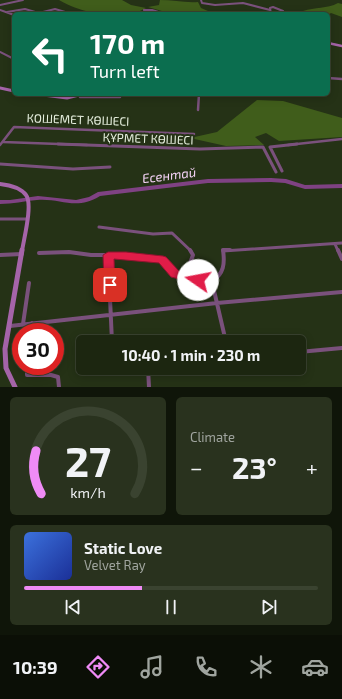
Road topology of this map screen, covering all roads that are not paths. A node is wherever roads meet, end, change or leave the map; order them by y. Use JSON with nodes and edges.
{"nodes":[{"id":1,"x":23,"y":0,"type":"edge"},
{"id":2,"x":201,"y":0,"type":"edge"},
{"id":3,"x":0,"y":5,"type":"edge"},
{"id":4,"x":0,"y":10,"type":"edge"},
{"id":5,"x":270,"y":10,"type":"joint"},
{"id":6,"x":7,"y":12,"type":"junction"},
{"id":7,"x":35,"y":12,"type":"edge"},
{"id":8,"x":47,"y":12,"type":"edge"},
{"id":9,"x":65,"y":12,"type":"edge"},
{"id":10,"x":145,"y":12,"type":"edge"},
{"id":11,"x":158,"y":12,"type":"edge"},
{"id":12,"x":283,"y":12,"type":"edge"},
{"id":13,"x":12,"y":14,"type":"edge"},
{"id":14,"x":330,"y":43,"type":"edge"},
{"id":15,"x":342,"y":46,"type":"edge"},
{"id":16,"x":0,"y":52,"type":"edge"},
{"id":17,"x":12,"y":58,"type":"edge"},
{"id":18,"x":330,"y":78,"type":"edge"},
{"id":19,"x":342,"y":79,"type":"edge"},
{"id":20,"x":0,"y":88,"type":"edge"},
{"id":21,"x":12,"y":91,"type":"edge"},
{"id":22,"x":48,"y":96,"type":"edge"},
{"id":23,"x":68,"y":96,"type":"edge"},
{"id":24,"x":101,"y":96,"type":"edge"},
{"id":25,"x":199,"y":96,"type":"edge"},
{"id":26,"x":120,"y":97,"type":"dead end"},
{"id":27,"x":198,"y":110,"type":"dead end"},
{"id":28,"x":194,"y":134,"type":"dead end"},
{"id":29,"x":342,"y":139,"type":"edge"},
{"id":30,"x":3,"y":142,"type":"junction"},
{"id":31,"x":0,"y":145,"type":"edge"},
{"id":32,"x":0,"y":164,"type":"edge"},
{"id":33,"x":110,"y":167,"type":"dead end"},
{"id":34,"x":282,"y":171,"type":"dead end"},
{"id":35,"x":276,"y":172,"type":"dead end"},
{"id":36,"x":0,"y":184,"type":"edge"},
{"id":37,"x":0,"y":219,"type":"edge"},
{"id":38,"x":27,"y":219,"type":"junction"},
{"id":39,"x":99,"y":227,"type":"dead end"},
{"id":40,"x":342,"y":243,"type":"edge"},
{"id":41,"x":335,"y":244,"type":"junction"},
{"id":42,"x":40,"y":253,"type":"dead end"},
{"id":43,"x":22,"y":254,"type":"junction"},
{"id":44,"x":0,"y":255,"type":"edge"},
{"id":45,"x":108,"y":255,"type":"junction"},
{"id":46,"x":342,"y":259,"type":"edge"},
{"id":47,"x":185,"y":276,"type":"junction"},
{"id":48,"x":29,"y":282,"type":"dead end"},
{"id":49,"x":212,"y":282,"type":"junction"},
{"id":50,"x":342,"y":292,"type":"edge"},
{"id":51,"x":216,"y":304,"type":"junction"},
{"id":52,"x":112,"y":314,"type":"junction"},
{"id":53,"x":23,"y":323,"type":"edge"},
{"id":54,"x":40,"y":323,"type":"edge"},
{"id":55,"x":10,"y":326,"type":"joint"},
{"id":56,"x":112,"y":335,"type":"edge"},
{"id":57,"x":224,"y":335,"type":"edge"},
{"id":58,"x":342,"y":348,"type":"edge"},
{"id":59,"x":306,"y":351,"type":"edge"},
{"id":60,"x":27,"y":375,"type":"edge"},
{"id":61,"x":46,"y":375,"type":"edge"},
{"id":62,"x":55,"y":375,"type":"edge"},
{"id":63,"x":148,"y":375,"type":"edge"},
{"id":64,"x":15,"y":387,"type":"edge"},
{"id":65,"x":59,"y":387,"type":"edge"},
{"id":66,"x":149,"y":387,"type":"edge"}],
"edges":[{"from":1,"to":3,"type":"street"},
{"from":2,"to":5,"type":"street"},
{"from":4,"to":6,"type":"street"},
{"from":5,"to":12,"type":"street"},
{"from":6,"to":7,"type":"street"},
{"from":6,"to":13,"type":"street"},
{"from":8,"to":9,"type":"street"},
{"from":10,"to":11,"type":"street"},
{"from":14,"to":15,"type":"street"},
{"from":16,"to":17,"type":"street"},
{"from":18,"to":19,"type":"street"},
{"from":20,"to":21,"type":"street"},
{"from":22,"to":23,"type":"street"},
{"from":24,"to":26,"type":"street"},
{"from":25,"to":27,"type":"street"},
{"from":28,"to":30,"type":"street","name":"КОШЕМЕТ КӨШЕСІ"},
{"from":29,"to":34,"type":"street"},
{"from":30,"to":31,"type":"street","name":"КОШЕМЕТ КӨШЕСІ"},
{"from":30,"to":35,"type":"street","name":"ҚҰРМЕТ КӨШЕСІ"},
{"from":32,"to":33,"type":"street"},
{"from":36,"to":38,"type":"street"},
{"from":37,"to":38,"type":"street"},
{"from":38,"to":43,"type":"street"},
{"from":39,"to":47,"type":"street"},
{"from":40,"to":41,"type":"street"},
{"from":41,"to":46,"type":"street"},
{"from":41,"to":49,"type":"street"},
{"from":42,"to":45,"type":"street"},
{"from":43,"to":44,"type":"street"},
{"from":43,"to":55,"type":"street"},
{"from":45,"to":47,"type":"street"},
{"from":45,"to":52,"type":"street"},
{"from":47,"to":49,"type":"street"},
{"from":48,"to":53,"type":"street"},
{"from":49,"to":51,"type":"street"},
{"from":50,"to":51,"type":"street"},
{"from":51,"to":52,"type":"street"},
{"from":51,"to":57,"type":"street"},
{"from":52,"to":54,"type":"street"},
{"from":52,"to":56,"type":"street"},
{"from":55,"to":64,"type":"street"},
{"from":58,"to":59,"type":"street"},
{"from":60,"to":61,"type":"street"},
{"from":62,"to":65,"type":"street"},
{"from":63,"to":66,"type":"street"}]}
